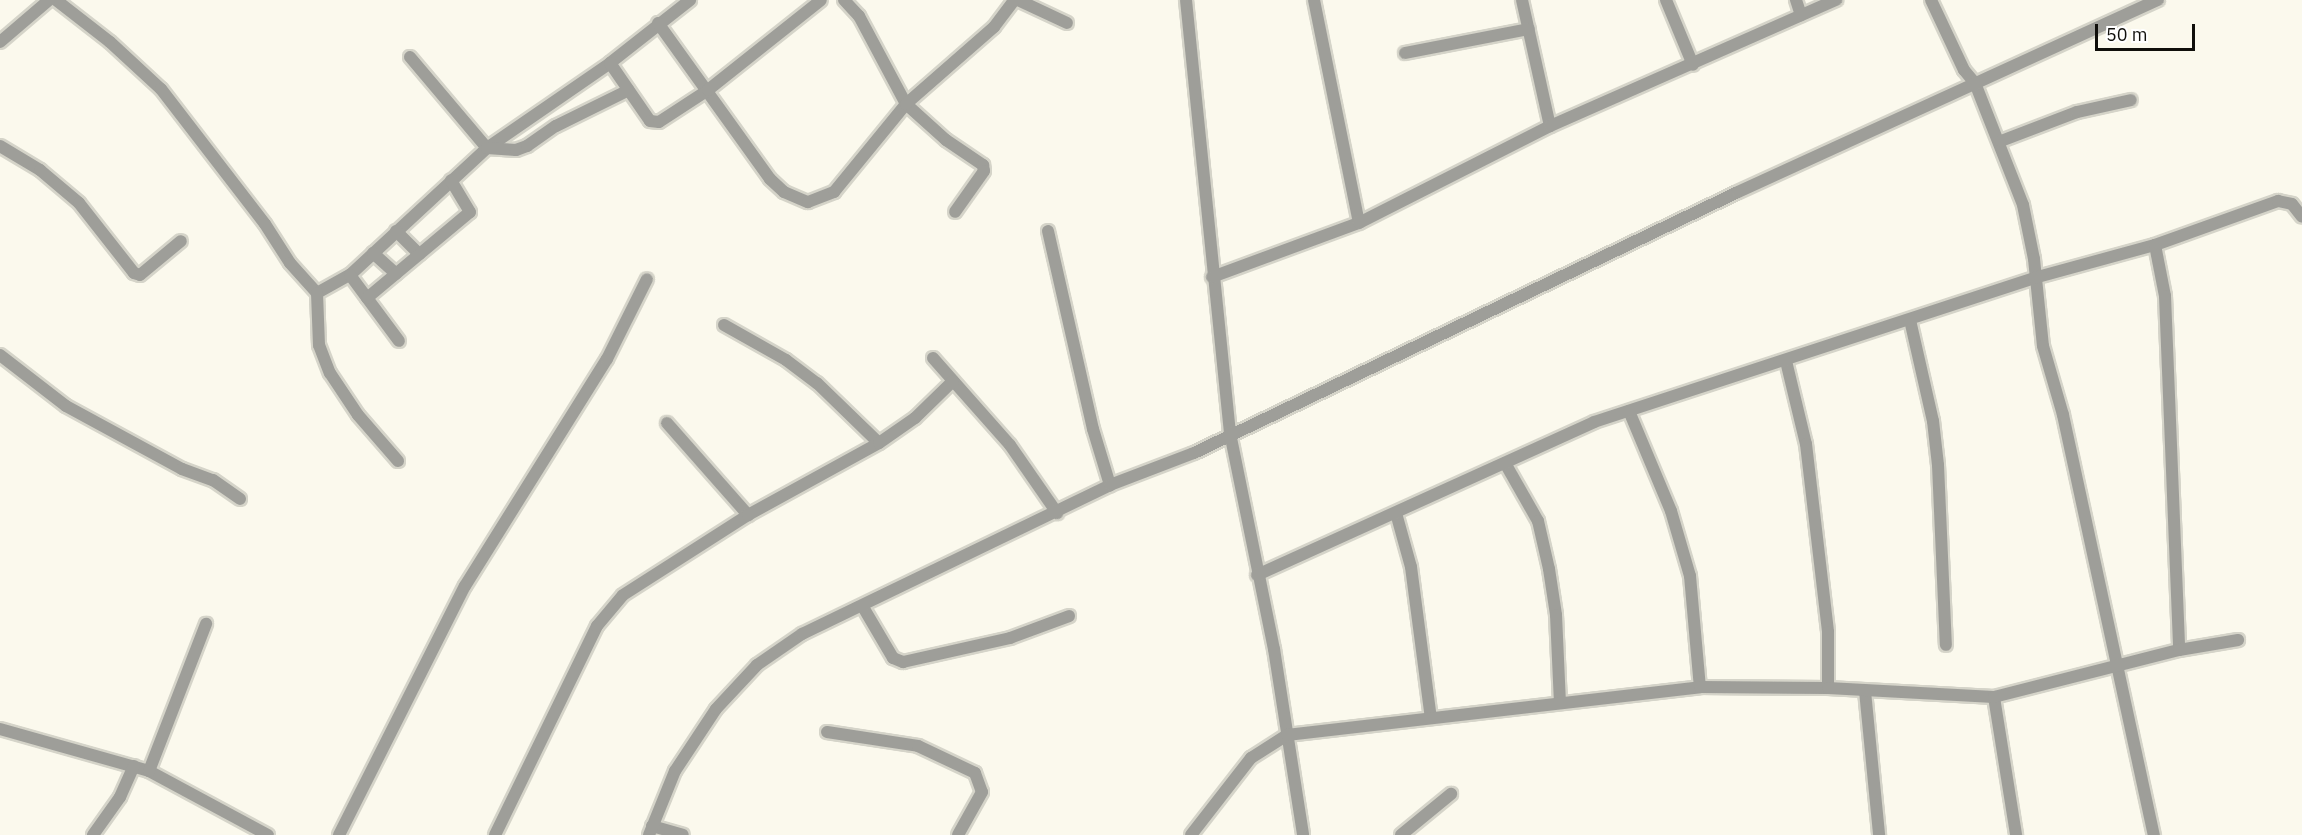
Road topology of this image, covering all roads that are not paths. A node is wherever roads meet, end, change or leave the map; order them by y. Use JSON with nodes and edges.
{"nodes":[{"id":1,"x":49,"y":0,"type":"edge"},
{"id":2,"x":56,"y":0,"type":"edge"},
{"id":3,"x":690,"y":0,"type":"edge"},
{"id":4,"x":821,"y":0,"type":"edge"},
{"id":5,"x":844,"y":0,"type":"edge"},
{"id":6,"x":1016,"y":0,"type":"edge"},
{"id":7,"x":1186,"y":0,"type":"edge"},
{"id":8,"x":1314,"y":0,"type":"edge"},
{"id":9,"x":1522,"y":0,"type":"edge"},
{"id":10,"x":1666,"y":0,"type":"edge"},
{"id":11,"x":1796,"y":0,"type":"edge"},
{"id":12,"x":1836,"y":0,"type":"edge"},
{"id":13,"x":1931,"y":0,"type":"edge"},
{"id":14,"x":2158,"y":0,"type":"edge"},
{"id":15,"x":1802,"y":15,"type":"junction"},
{"id":16,"x":658,"y":23,"type":"junction"},
{"id":17,"x":1067,"y":23,"type":"dead end"},
{"id":18,"x":1529,"y":29,"type":"junction"},
{"id":19,"x":0,"y":42,"type":"edge"},
{"id":20,"x":1406,"y":53,"type":"dead end"},
{"id":21,"x":410,"y":57,"type":"dead end"},
{"id":22,"x":610,"y":63,"type":"junction"},
{"id":23,"x":1693,"y":65,"type":"junction"},
{"id":24,"x":1975,"y":83,"type":"junction"},
{"id":25,"x":629,"y":90,"type":"junction"},
{"id":26,"x":708,"y":90,"type":"junction"},
{"id":27,"x":2131,"y":100,"type":"dead end"},
{"id":28,"x":906,"y":104,"type":"junction"},
{"id":29,"x":543,"y":110,"type":"junction"},
{"id":30,"x":556,"y":126,"type":"junction"},
{"id":31,"x":1550,"y":126,"type":"junction"},
{"id":32,"x":2001,"y":141,"type":"junction"},
{"id":33,"x":0,"y":146,"type":"edge"},
{"id":34,"x":487,"y":148,"type":"junction"},
{"id":35,"x":451,"y":180,"type":"junction"},
{"id":36,"x":955,"y":212,"type":"dead end"},
{"id":37,"x":2302,"y":217,"type":"edge"},
{"id":38,"x":1359,"y":223,"type":"junction"},
{"id":39,"x":396,"y":231,"type":"junction"},
{"id":40,"x":1048,"y":231,"type":"dead end"},
{"id":41,"x":181,"y":242,"type":"dead end"},
{"id":42,"x":2155,"y":245,"type":"junction"},
{"id":43,"x":373,"y":253,"type":"junction"},
{"id":44,"x":419,"y":254,"type":"junction"},
{"id":45,"x":396,"y":274,"type":"junction"},
{"id":46,"x":350,"y":275,"type":"junction"},
{"id":47,"x":1212,"y":277,"type":"junction"},
{"id":48,"x":2034,"y":278,"type":"junction"},
{"id":49,"x":647,"y":279,"type":"dead end"},
{"id":50,"x":317,"y":293,"type":"junction"},
{"id":51,"x":367,"y":298,"type":"junction"},
{"id":52,"x":1910,"y":320,"type":"junction"},
{"id":53,"x":724,"y":325,"type":"dead end"},
{"id":54,"x":399,"y":341,"type":"dead end"},
{"id":55,"x":0,"y":355,"type":"edge"},
{"id":56,"x":933,"y":357,"type":"dead end"},
{"id":57,"x":1786,"y":360,"type":"junction"},
{"id":58,"x":953,"y":381,"type":"junction"},
{"id":59,"x":1629,"y":411,"type":"junction"},
{"id":60,"x":667,"y":423,"type":"dead end"},
{"id":61,"x":1230,"y":433,"type":"junction"},
{"id":62,"x":879,"y":443,"type":"junction"},
{"id":63,"x":398,"y":461,"type":"dead end"},
{"id":64,"x":1505,"y":463,"type":"junction"},
{"id":65,"x":1110,"y":485,"type":"junction"},
{"id":66,"x":240,"y":499,"type":"dead end"},
{"id":67,"x":1057,"y":513,"type":"junction"},
{"id":68,"x":1396,"y":513,"type":"junction"},
{"id":69,"x":748,"y":515,"type":"junction"},
{"id":70,"x":1257,"y":575,"type":"junction"},
{"id":71,"x":863,"y":607,"type":"junction"},
{"id":72,"x":1069,"y":616,"type":"dead end"},
{"id":73,"x":206,"y":624,"type":"dead end"},
{"id":74,"x":2238,"y":640,"type":"dead end"},
{"id":75,"x":1946,"y":645,"type":"dead end"},
{"id":76,"x":2179,"y":650,"type":"junction"},
{"id":77,"x":2115,"y":665,"type":"junction"},
{"id":78,"x":1700,"y":687,"type":"junction"},
{"id":79,"x":1828,"y":688,"type":"junction"},
{"id":80,"x":1865,"y":691,"type":"junction"},
{"id":81,"x":1994,"y":697,"type":"junction"},
{"id":82,"x":1560,"y":702,"type":"junction"},
{"id":83,"x":1431,"y":718,"type":"junction"},
{"id":84,"x":0,"y":729,"type":"edge"},
{"id":85,"x":827,"y":732,"type":"dead end"},
{"id":86,"x":1287,"y":735,"type":"junction"},
{"id":87,"x":134,"y":766,"type":"junction"},
{"id":88,"x":149,"y":771,"type":"junction"},
{"id":89,"x":1451,"y":794,"type":"dead end"},
{"id":90,"x":651,"y":830,"type":"edge"},
{"id":91,"x":93,"y":835,"type":"edge"},
{"id":92,"x":268,"y":835,"type":"edge"},
{"id":93,"x":339,"y":835,"type":"edge"},
{"id":94,"x":495,"y":835,"type":"edge"},
{"id":95,"x":683,"y":835,"type":"edge"},
{"id":96,"x":958,"y":835,"type":"edge"},
{"id":97,"x":1191,"y":835,"type":"edge"},
{"id":98,"x":1303,"y":835,"type":"edge"},
{"id":99,"x":1401,"y":835,"type":"edge"},
{"id":100,"x":1879,"y":835,"type":"edge"},
{"id":101,"x":2016,"y":835,"type":"edge"},
{"id":102,"x":2154,"y":835,"type":"edge"}],
"edges":[{"from":1,"to":19,"type":"street"},
{"from":2,"to":50,"type":"street"},
{"from":3,"to":16,"type":"street"},
{"from":4,"to":26,"type":"street"},
{"from":5,"to":28,"type":"street"},
{"from":6,"to":17,"type":"street"},
{"from":6,"to":28,"type":"street"},
{"from":7,"to":47,"type":"street"},
{"from":8,"to":38,"type":"street"},
{"from":9,"to":18,"type":"street"},
{"from":10,"to":23,"type":"street"},
{"from":11,"to":15,"type":"street"},
{"from":12,"to":15,"type":"street"},
{"from":13,"to":24,"type":"street"},
{"from":14,"to":24,"type":"street"},
{"from":15,"to":23,"type":"street"},
{"from":16,"to":22,"type":"street"},
{"from":16,"to":26,"type":"street"},
{"from":18,"to":20,"type":"street"},
{"from":18,"to":31,"type":"street"},
{"from":21,"to":34,"type":"street"},
{"from":22,"to":25,"type":"street"},
{"from":22,"to":29,"type":"street"},
{"from":23,"to":31,"type":"street"},
{"from":24,"to":32,"type":"street"},
{"from":24,"to":61,"type":"street"},
{"from":25,"to":26,"type":"street"},
{"from":25,"to":30,"type":"street"},
{"from":26,"to":28,"type":"street"},
{"from":27,"to":32,"type":"street"},
{"from":28,"to":36,"type":"street"},
{"from":29,"to":30,"type":"street"},
{"from":29,"to":34,"type":"street"},
{"from":30,"to":34,"type":"street"},
{"from":31,"to":38,"type":"street"},
{"from":32,"to":48,"type":"street"},
{"from":33,"to":41,"type":"street"},
{"from":34,"to":35,"type":"street"},
{"from":35,"to":39,"type":"street"},
{"from":35,"to":44,"type":"street"},
{"from":37,"to":42,"type":"street"},
{"from":38,"to":47,"type":"street"},
{"from":39,"to":43,"type":"street"},
{"from":39,"to":44,"type":"street"},
{"from":40,"to":65,"type":"street"},
{"from":42,"to":48,"type":"street"},
{"from":42,"to":76,"type":"street"},
{"from":43,"to":45,"type":"street"},
{"from":43,"to":46,"type":"street"},
{"from":44,"to":45,"type":"street"},
{"from":45,"to":51,"type":"street"},
{"from":46,"to":50,"type":"street"},
{"from":46,"to":51,"type":"street"},
{"from":47,"to":61,"type":"street"},
{"from":48,"to":52,"type":"street"},
{"from":48,"to":77,"type":"street"},
{"from":49,"to":93,"type":"street"},
{"from":50,"to":63,"type":"street"},
{"from":51,"to":54,"type":"street"},
{"from":52,"to":57,"type":"street"},
{"from":52,"to":75,"type":"street"},
{"from":53,"to":62,"type":"street"},
{"from":55,"to":66,"type":"street"},
{"from":56,"to":58,"type":"street"},
{"from":57,"to":59,"type":"street"},
{"from":57,"to":79,"type":"street"},
{"from":58,"to":62,"type":"street"},
{"from":58,"to":67,"type":"street"},
{"from":59,"to":64,"type":"street"},
{"from":59,"to":78,"type":"street"},
{"from":60,"to":69,"type":"street"},
{"from":61,"to":65,"type":"street"},
{"from":61,"to":70,"type":"street"},
{"from":62,"to":69,"type":"street"},
{"from":64,"to":68,"type":"street"},
{"from":64,"to":82,"type":"street"},
{"from":65,"to":67,"type":"street"},
{"from":67,"to":71,"type":"street"},
{"from":68,"to":70,"type":"street"},
{"from":68,"to":83,"type":"street"},
{"from":69,"to":94,"type":"street"},
{"from":70,"to":86,"type":"street"},
{"from":71,"to":72,"type":"street"},
{"from":71,"to":90,"type":"street"},
{"from":73,"to":88,"type":"street"},
{"from":74,"to":76,"type":"street"},
{"from":76,"to":77,"type":"street"},
{"from":77,"to":81,"type":"street"},
{"from":77,"to":102,"type":"street"},
{"from":78,"to":79,"type":"street"},
{"from":78,"to":82,"type":"street"},
{"from":79,"to":80,"type":"street"},
{"from":80,"to":81,"type":"street"},
{"from":80,"to":100,"type":"street"},
{"from":81,"to":101,"type":"street"},
{"from":82,"to":83,"type":"street"},
{"from":83,"to":86,"type":"street"},
{"from":84,"to":87,"type":"street"},
{"from":85,"to":96,"type":"street"},
{"from":86,"to":97,"type":"street"},
{"from":86,"to":98,"type":"street"},
{"from":87,"to":88,"type":"street"},
{"from":87,"to":91,"type":"street"},
{"from":88,"to":92,"type":"street"},
{"from":89,"to":99,"type":"street"},
{"from":90,"to":95,"type":"street"}]}
